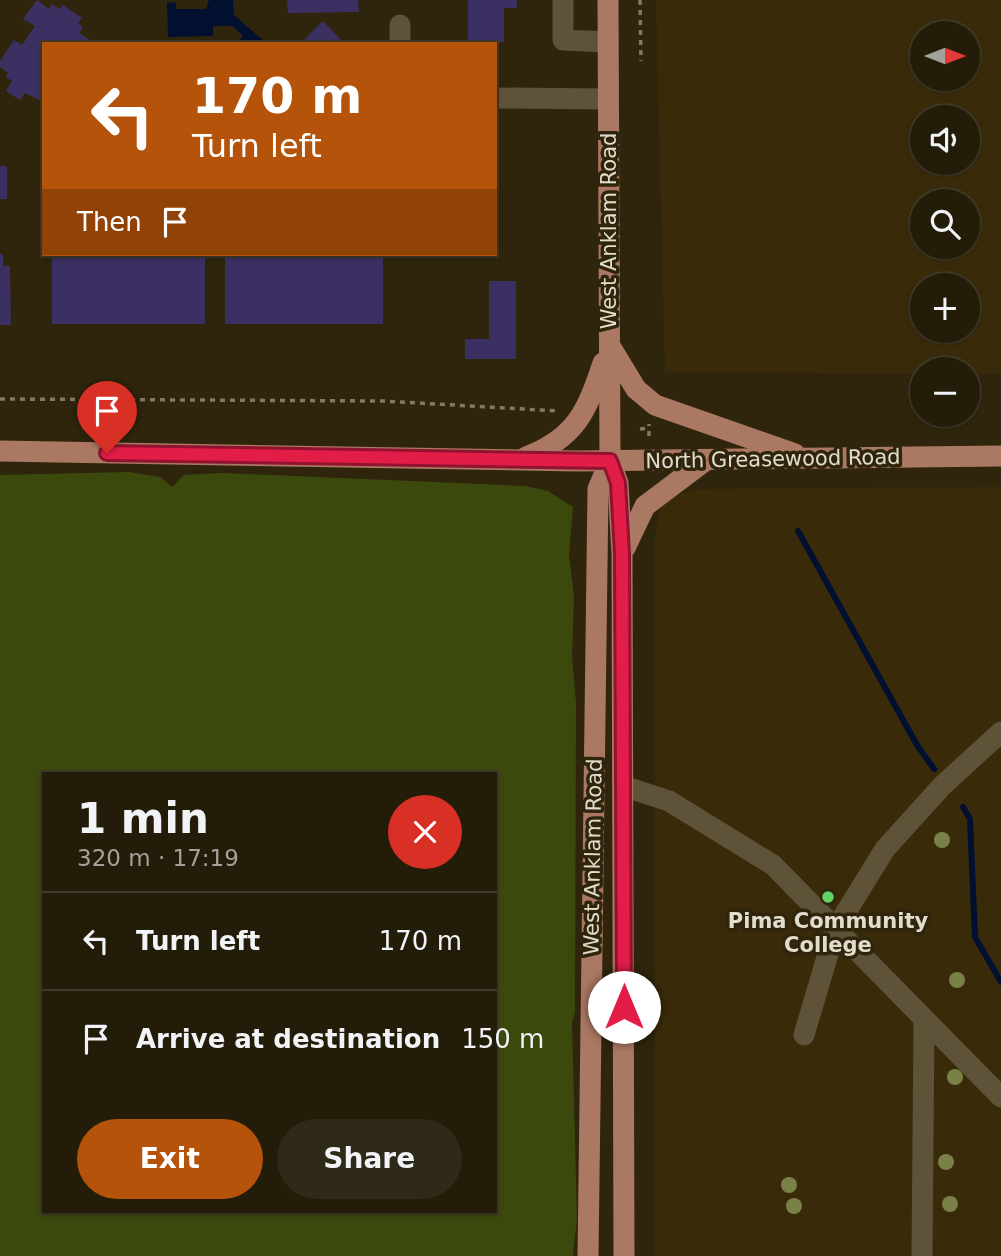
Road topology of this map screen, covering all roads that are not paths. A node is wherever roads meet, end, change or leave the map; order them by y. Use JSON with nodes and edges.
{"nodes":[{"id":1,"x":563,"y":0,"type":"edge"},
{"id":2,"x":608,"y":0,"type":"edge"},
{"id":3,"x":608,"y":42,"type":"junction"},
{"id":4,"x":497,"y":98,"type":"edge"},
{"id":5,"x":608,"y":99,"type":"junction"},
{"id":6,"x":609,"y":344,"type":"junction"},
{"id":7,"x":0,"y":451,"type":"edge"},
{"id":8,"x":1001,"y":456,"type":"edge"},
{"id":9,"x":810,"y":459,"type":"junction"},
{"id":10,"x":706,"y":460,"type":"junction"},
{"id":11,"x":516,"y":461,"type":"junction"},
{"id":12,"x":610,"y":461,"type":"junction"},
{"id":13,"x":622,"y":554,"type":"junction"},
{"id":14,"x":1001,"y":732,"type":"edge"},
{"id":15,"x":623,"y":786,"type":"junction"},
{"id":16,"x":835,"y":930,"type":"junction"},
{"id":17,"x":924,"y":1022,"type":"junction"},
{"id":18,"x":804,"y":1035,"type":"dead end"},
{"id":19,"x":1001,"y":1097,"type":"edge"},
{"id":20,"x":587,"y":1256,"type":"edge"},
{"id":21,"x":624,"y":1256,"type":"edge"},
{"id":22,"x":922,"y":1256,"type":"edge"}],
"edges":[{"from":1,"to":3,"type":"lane"},
{"from":2,"to":3,"type":"main road","name":"West Anklam Road"},
{"from":3,"to":5,"type":"main road","name":"West Anklam Road"},
{"from":4,"to":5,"type":"lane"},
{"from":5,"to":6,"type":"main road","name":"West Anklam Road"},
{"from":6,"to":9,"type":"main road"},
{"from":6,"to":11,"type":"main road"},
{"from":6,"to":12,"type":"main road","name":"West Anklam Road"},
{"from":7,"to":11,"type":"main road","name":"North Greasewood Road"},
{"from":8,"to":9,"type":"main road","name":"North Greasewood Road"},
{"from":9,"to":10,"type":"main road","name":"North Greasewood Road"},
{"from":10,"to":12,"type":"main road","name":"North Greasewood Road"},
{"from":10,"to":13,"type":"main road"},
{"from":11,"to":12,"type":"main road","name":"North Greasewood Road"},
{"from":12,"to":13,"type":"main road","name":"West Anklam Road"},
{"from":12,"to":20,"type":"main road","name":"West Anklam Road"},
{"from":13,"to":15,"type":"main road","name":"West Anklam Road"},
{"from":14,"to":16,"type":"lane"},
{"from":15,"to":16,"type":"lane"},
{"from":15,"to":21,"type":"main road","name":"West Anklam Road"},
{"from":16,"to":17,"type":"lane"},
{"from":16,"to":18,"type":"lane"},
{"from":17,"to":19,"type":"lane"},
{"from":17,"to":22,"type":"lane"}]}
